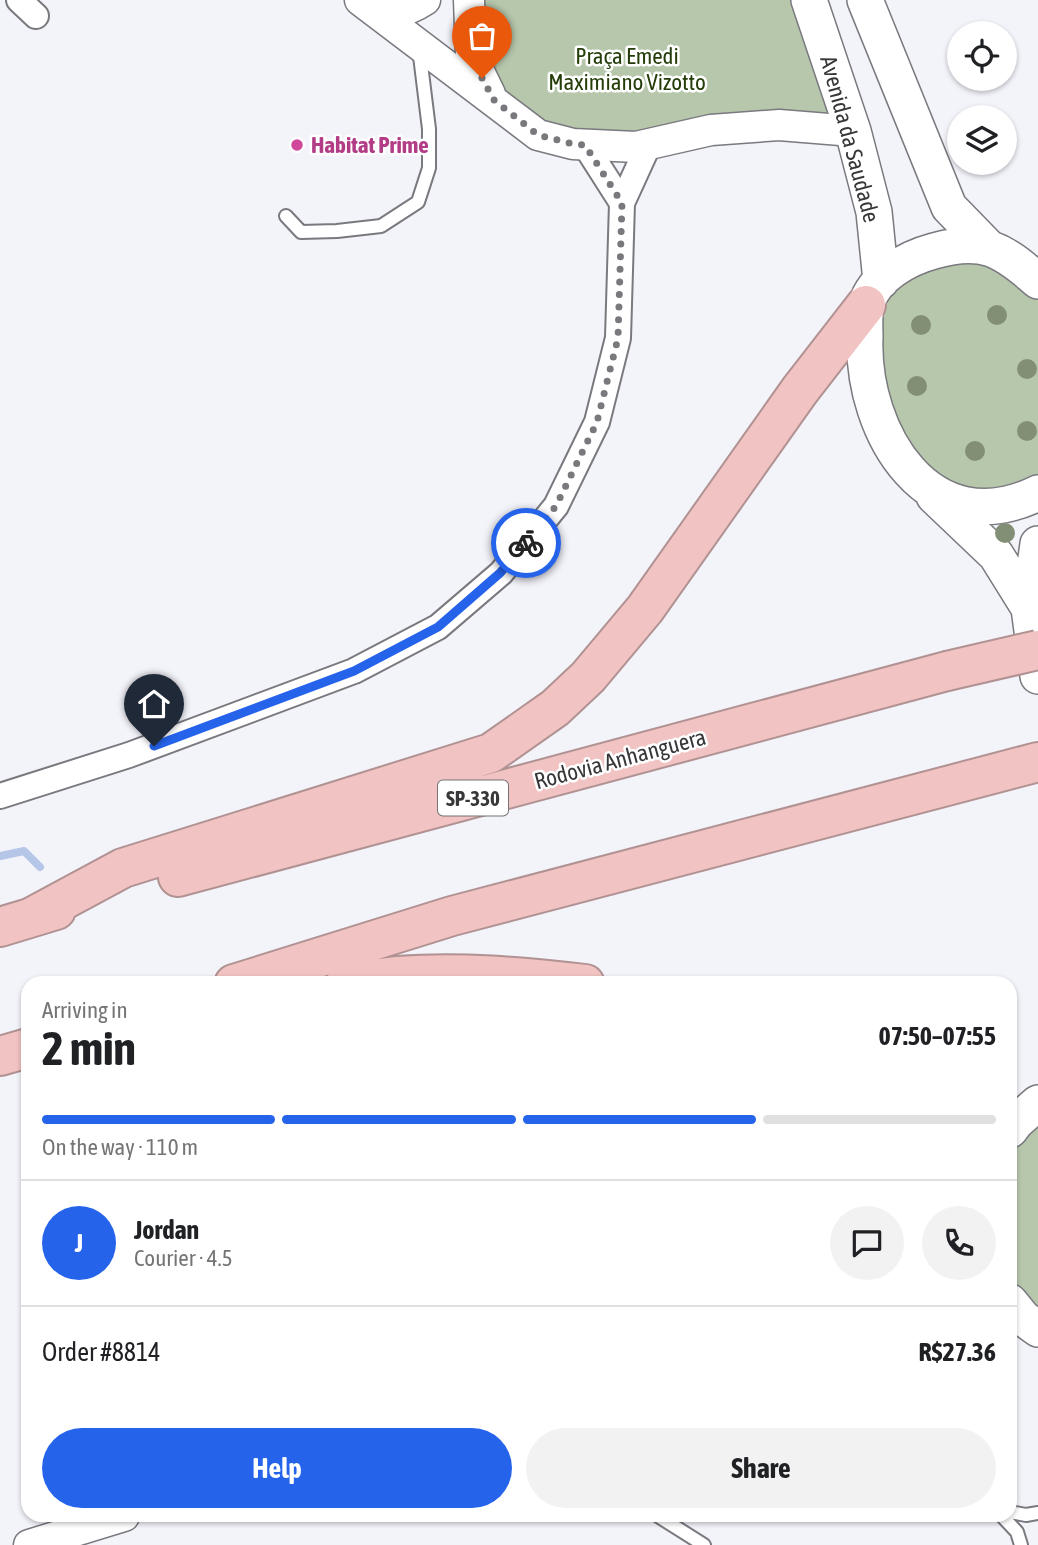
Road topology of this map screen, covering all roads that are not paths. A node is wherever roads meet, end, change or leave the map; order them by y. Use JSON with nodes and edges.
{"nodes":[{"id":1,"x":425,"y":0,"type":"edge"},
{"id":2,"x":470,"y":0,"type":"edge"},
{"id":3,"x":809,"y":0,"type":"edge"},
{"id":4,"x":865,"y":0,"type":"edge"},
{"id":5,"x":363,"y":2,"type":"edge"},
{"id":6,"x":419,"y":44,"type":"junction"},
{"id":7,"x":494,"y":100,"type":"junction"},
{"id":8,"x":853,"y":131,"type":"junction"},
{"id":9,"x":649,"y":144,"type":"junction"},
{"id":10,"x":585,"y":145,"type":"junction"},
{"id":11,"x":622,"y":203,"type":"junction"},
{"id":12,"x":286,"y":216,"type":"dead end"},
{"id":13,"x":986,"y":245,"type":"junction"},
{"id":14,"x":1038,"y":281,"type":"edge"},
{"id":15,"x":874,"y":293,"type":"junction"},
{"id":16,"x":924,"y":487,"type":"junction"},
{"id":17,"x":1038,"y":493,"type":"edge"},
{"id":18,"x":1038,"y":544,"type":"edge"},
{"id":19,"x":1029,"y":608,"type":"junction"},
{"id":20,"x":1038,"y":650,"type":"edge"},
{"id":21,"x":1038,"y":676,"type":"edge"},
{"id":22,"x":1038,"y":762,"type":"edge"},
{"id":23,"x":0,"y":796,"type":"edge"},
{"id":24,"x":16,"y":922,"type":"edge"},
{"id":25,"x":260,"y":976,"type":"edge"},
{"id":26,"x":402,"y":976,"type":"edge"},
{"id":27,"x":501,"y":976,"type":"edge"},
{"id":28,"x":21,"y":1050,"type":"edge"},
{"id":29,"x":0,"y":1056,"type":"edge"},
{"id":30,"x":21,"y":1068,"type":"edge"},
{"id":31,"x":0,"y":1069,"type":"edge"},
{"id":32,"x":1038,"y":1103,"type":"edge"},
{"id":33,"x":1017,"y":1123,"type":"edge"},
{"id":34,"x":1017,"y":1311,"type":"edge"},
{"id":35,"x":1038,"y":1329,"type":"edge"},
{"id":36,"x":1017,"y":1513,"type":"edge"},
{"id":37,"x":1038,"y":1513,"type":"edge"},
{"id":38,"x":104,"y":1522,"type":"edge"},
{"id":39,"x":668,"y":1522,"type":"edge"},
{"id":40,"x":1008,"y":1522,"type":"edge"},
{"id":41,"x":29,"y":1545,"type":"edge"},
{"id":42,"x":704,"y":1545,"type":"edge"},
{"id":43,"x":1021,"y":1545,"type":"edge"}],
"edges":[{"from":1,"to":5,"type":"street"},
{"from":2,"to":7,"type":"street"},
{"from":3,"to":8,"type":"main road","name":"Avenida da Saudade"},
{"from":4,"to":13,"type":"main road"},
{"from":5,"to":6,"type":"street"},
{"from":6,"to":7,"type":"street"},
{"from":6,"to":12,"type":"lane"},
{"from":7,"to":10,"type":"street"},
{"from":8,"to":9,"type":"street"},
{"from":8,"to":15,"type":"main road","name":"Avenida da Saudade"},
{"from":9,"to":10,"type":"street"},
{"from":9,"to":11,"type":"street"},
{"from":10,"to":11,"type":"street"},
{"from":11,"to":23,"type":"street"},
{"from":13,"to":14,"type":"main road"},
{"from":13,"to":15,"type":"main road"},
{"from":15,"to":16,"type":"main road","name":"Avenida da Saudade"},
{"from":15,"to":24,"type":"highway"},
{"from":16,"to":17,"type":"main road"},
{"from":16,"to":19,"type":"main road","name":"Avenida da Saudade"},
{"from":18,"to":19,"type":"main road"},
{"from":19,"to":21,"type":"main road"},
{"from":20,"to":24,"type":"highway","name":"Rodovia Anhanguera","number":"SP-330","bridge":true},
{"from":22,"to":25,"type":"highway"},
{"from":26,"to":27,"type":"highway"},
{"from":28,"to":29,"type":"highway"},
{"from":30,"to":31,"type":"highway"},
{"from":32,"to":33,"type":"main road"},
{"from":34,"to":35,"type":"main road"},
{"from":36,"to":37,"type":"lane"},
{"from":38,"to":41,"type":"street"},
{"from":39,"to":42,"type":"lane"},
{"from":40,"to":43,"type":"lane"}]}
